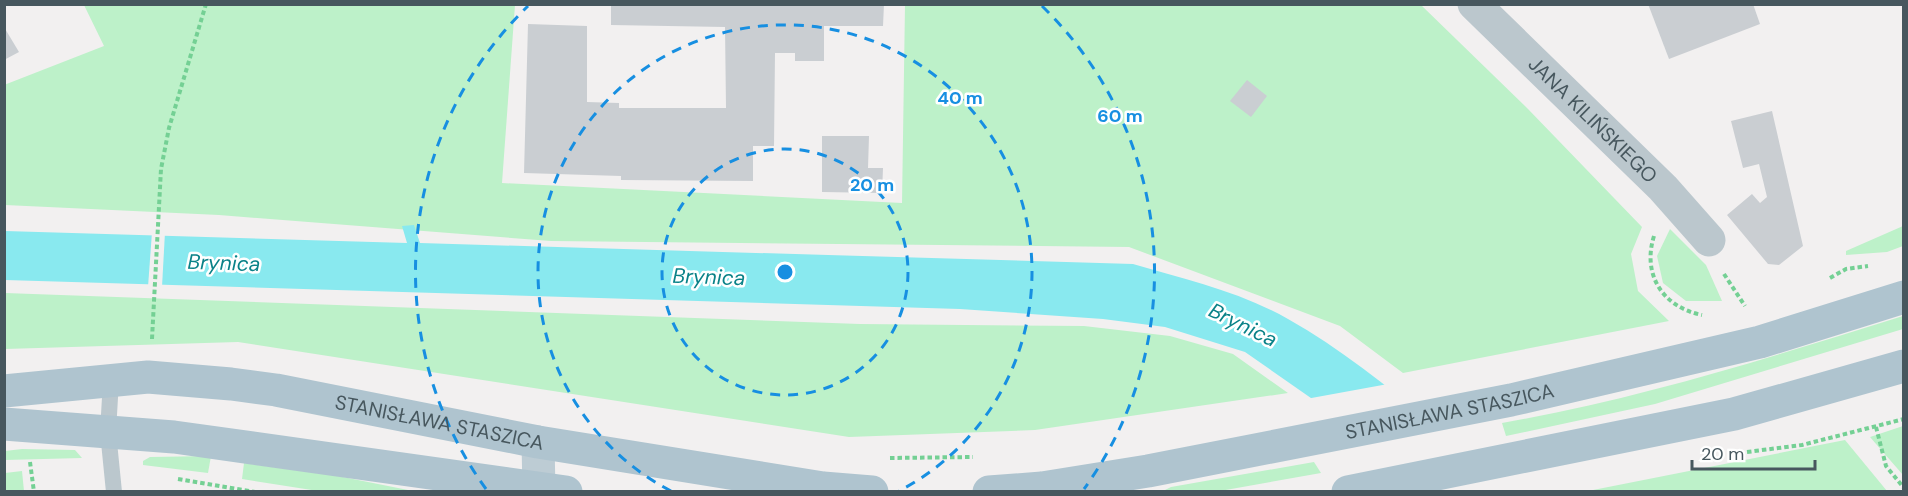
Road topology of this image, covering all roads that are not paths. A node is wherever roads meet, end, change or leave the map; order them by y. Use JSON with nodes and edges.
{"nodes":[{"id":1,"x":1474,"y":4,"type":"edge"},
{"id":2,"x":1709,"y":240,"type":"dead end"},
{"id":3,"x":1904,"y":297,"type":"edge"},
{"id":4,"x":1904,"y":366,"type":"edge"},
{"id":5,"x":111,"y":380,"type":"junction"},
{"id":6,"x":4,"y":391,"type":"edge"},
{"id":7,"x":4,"y":424,"type":"edge"},
{"id":8,"x":108,"y":432,"type":"junction"},
{"id":9,"x":538,"y":442,"type":"junction"},
{"id":10,"x":548,"y":490,"type":"edge"},
{"id":11,"x":114,"y":492,"type":"edge"},
{"id":12,"x":872,"y":492,"type":"edge"},
{"id":13,"x":989,"y":492,"type":"edge"},
{"id":14,"x":1348,"y":492,"type":"edge"}],
"edges":[{"from":1,"to":2,"type":"street","name":"JANA KILIŃSKIEGO"},
{"from":3,"to":13,"type":"main road","name":"STANISŁAWA STASZICA"},
{"from":4,"to":14,"type":"main road"},
{"from":5,"to":6,"type":"main road","name":"STANISŁAWA STASZICA"},
{"from":5,"to":8,"type":"lane"},
{"from":5,"to":9,"type":"main road","name":"STANISŁAWA STASZICA"},
{"from":7,"to":8,"type":"main road"},
{"from":8,"to":10,"type":"main road"},
{"from":8,"to":11,"type":"lane"},
{"from":9,"to":10,"type":"street"},
{"from":9,"to":12,"type":"main road","name":"STANISŁAWA STASZICA"}]}
